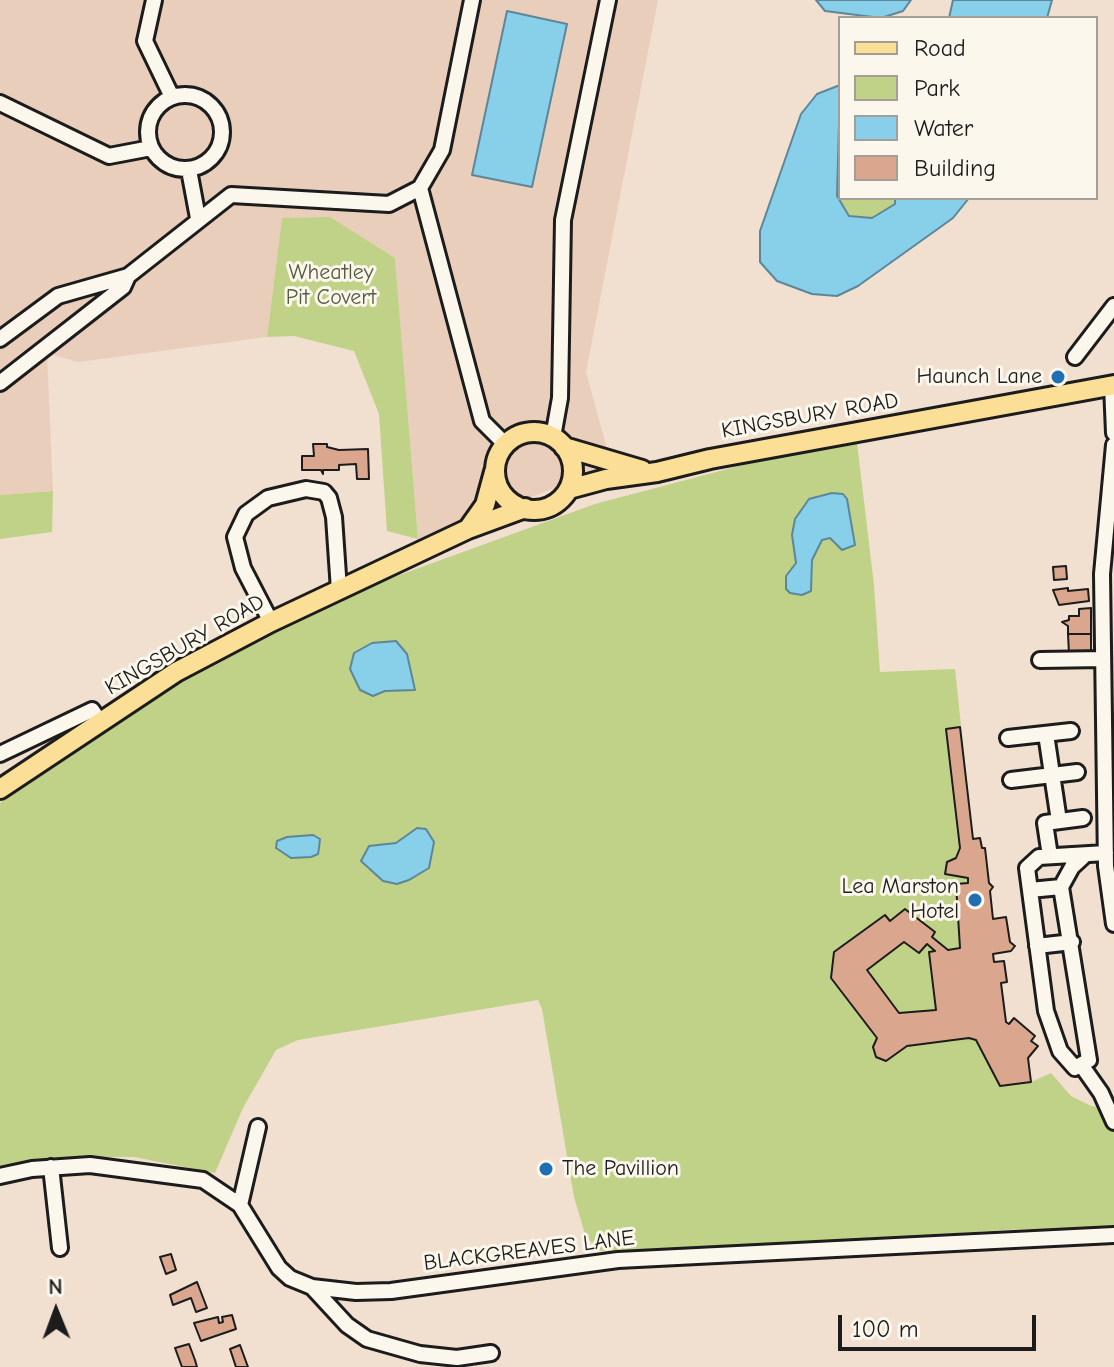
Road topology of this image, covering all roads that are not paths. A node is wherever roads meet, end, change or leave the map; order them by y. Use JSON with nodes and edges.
{"nodes":[{"id":1,"x":154,"y":0,"type":"edge"},
{"id":2,"x":472,"y":0,"type":"edge"},
{"id":3,"x":608,"y":0,"type":"edge"},
{"id":4,"x":172,"y":97,"type":"junction"},
{"id":5,"x":0,"y":103,"type":"edge"},
{"id":6,"x":151,"y":148,"type":"junction"},
{"id":7,"x":189,"y":170,"type":"junction"},
{"id":8,"x":420,"y":188,"type":"junction"},
{"id":9,"x":198,"y":218,"type":"junction"},
{"id":10,"x":128,"y":276,"type":"junction"},
{"id":11,"x":1114,"y":306,"type":"edge"},
{"id":12,"x":0,"y":339,"type":"edge"},
{"id":13,"x":1075,"y":357,"type":"dead end"},
{"id":14,"x":0,"y":383,"type":"edge"},
{"id":15,"x":1113,"y":385,"type":"edge"},
{"id":16,"x":1114,"y":433,"type":"edge"},
{"id":17,"x":559,"y":442,"type":"junction"},
{"id":18,"x":505,"y":444,"type":"junction"},
{"id":19,"x":1114,"y":445,"type":"edge"},
{"id":20,"x":494,"y":472,"type":"junction"},
{"id":21,"x":657,"y":472,"type":"junction"},
{"id":22,"x":569,"y":489,"type":"junction"},
{"id":23,"x":525,"y":508,"type":"junction"},
{"id":24,"x":468,"y":529,"type":"junction"},
{"id":25,"x":339,"y":590,"type":"junction"},
{"id":26,"x":271,"y":622,"type":"junction"},
{"id":27,"x":1103,"y":659,"type":"junction"},
{"id":28,"x":1040,"y":660,"type":"dead end"},
{"id":29,"x":100,"y":722,"type":"junction"},
{"id":30,"x":1071,"y":731,"type":"dead end"},
{"id":31,"x":1046,"y":734,"type":"junction"},
{"id":32,"x":1008,"y":738,"type":"dead end"},
{"id":33,"x":0,"y":754,"type":"edge"},
{"id":34,"x":1077,"y":772,"type":"dead end"},
{"id":35,"x":1052,"y":775,"type":"junction"},
{"id":36,"x":1011,"y":780,"type":"dead end"},
{"id":37,"x":0,"y":789,"type":"edge"},
{"id":38,"x":1083,"y":818,"type":"dead end"},
{"id":39,"x":1059,"y":821,"type":"junction"},
{"id":40,"x":1106,"y":853,"type":"junction"},
{"id":41,"x":1050,"y":856,"type":"junction"},
{"id":42,"x":1084,"y":856,"type":"junction"},
{"id":43,"x":1061,"y":887,"type":"junction"},
{"id":44,"x":1030,"y":890,"type":"junction"},
{"id":45,"x":1114,"y":924,"type":"edge"},
{"id":46,"x":1072,"y":942,"type":"junction"},
{"id":47,"x":1037,"y":946,"type":"junction"},
{"id":48,"x":1082,"y":1066,"type":"junction"},
{"id":49,"x":1114,"y":1122,"type":"edge"},
{"id":50,"x":258,"y":1127,"type":"dead end"},
{"id":51,"x":51,"y":1167,"type":"junction"},
{"id":52,"x":0,"y":1176,"type":"edge"},
{"id":53,"x":240,"y":1205,"type":"junction"},
{"id":54,"x":1114,"y":1235,"type":"edge"},
{"id":55,"x":60,"y":1248,"type":"dead end"},
{"id":56,"x":312,"y":1287,"type":"junction"},
{"id":57,"x":491,"y":1353,"type":"dead end"}],
"edges":[{"from":1,"to":4,"type":"street"},
{"from":2,"to":8,"type":"street"},
{"from":3,"to":17,"type":"street"},
{"from":4,"to":6,"type":"street"},
{"from":4,"to":7,"type":"street"},
{"from":5,"to":6,"type":"street"},
{"from":6,"to":7,"type":"street"},
{"from":7,"to":9,"type":"street"},
{"from":8,"to":9,"type":"street"},
{"from":8,"to":18,"type":"street"},
{"from":9,"to":10,"type":"street"},
{"from":10,"to":12,"type":"street"},
{"from":10,"to":14,"type":"street"},
{"from":11,"to":13,"type":"street"},
{"from":15,"to":16,"type":"street"},
{"from":15,"to":21,"type":"main road","name":"KINGSBURY ROAD"},
{"from":17,"to":18,"type":"main road","name":"KINGSBURY ROAD"},
{"from":17,"to":21,"type":"main road","name":"KINGSBURY ROAD"},
{"from":17,"to":22,"type":"main road"},
{"from":18,"to":20,"type":"main road"},
{"from":19,"to":27,"type":"street"},
{"from":20,"to":23,"type":"main road"},
{"from":20,"to":24,"type":"main road"},
{"from":21,"to":22,"type":"main road","name":"KINGSBURY ROAD"},
{"from":22,"to":23,"type":"main road","name":"KINGSBURY ROAD"},
{"from":23,"to":24,"type":"main road","name":"KINGSBURY ROAD"},
{"from":24,"to":25,"type":"main road","name":"KINGSBURY ROAD"},
{"from":25,"to":26,"type":"main road","name":"KINGSBURY ROAD"},
{"from":25,"to":26,"type":"street"},
{"from":26,"to":29,"type":"main road","name":"KINGSBURY ROAD"},
{"from":27,"to":28,"type":"street"},
{"from":27,"to":40,"type":"street"},
{"from":29,"to":33,"type":"street","name":"KINGSBURY ROAD"},
{"from":29,"to":37,"type":"main road","name":"KINGSBURY ROAD"},
{"from":30,"to":31,"type":"street"},
{"from":31,"to":32,"type":"street"},
{"from":31,"to":35,"type":"street"},
{"from":34,"to":35,"type":"street"},
{"from":35,"to":36,"type":"street"},
{"from":35,"to":39,"type":"street"},
{"from":38,"to":39,"type":"street"},
{"from":39,"to":41,"type":"street"},
{"from":40,"to":42,"type":"street"},
{"from":40,"to":45,"type":"street"},
{"from":41,"to":42,"type":"street"},
{"from":41,"to":44,"type":"street"},
{"from":42,"to":43,"type":"street"},
{"from":43,"to":44,"type":"street"},
{"from":43,"to":46,"type":"street"},
{"from":44,"to":47,"type":"street"},
{"from":46,"to":47,"type":"street"},
{"from":46,"to":48,"type":"street"},
{"from":47,"to":48,"type":"street"},
{"from":48,"to":49,"type":"street"},
{"from":50,"to":53,"type":"street"},
{"from":51,"to":52,"type":"street","name":"BLACKGREAVES LANE"},
{"from":51,"to":53,"type":"street","name":"BLACKGREAVES LANE"},
{"from":51,"to":55,"type":"street"},
{"from":53,"to":56,"type":"street","name":"BLACKGREAVES LANE"},
{"from":54,"to":56,"type":"street","name":"BLACKGREAVES LANE"},
{"from":56,"to":57,"type":"street"}]}
